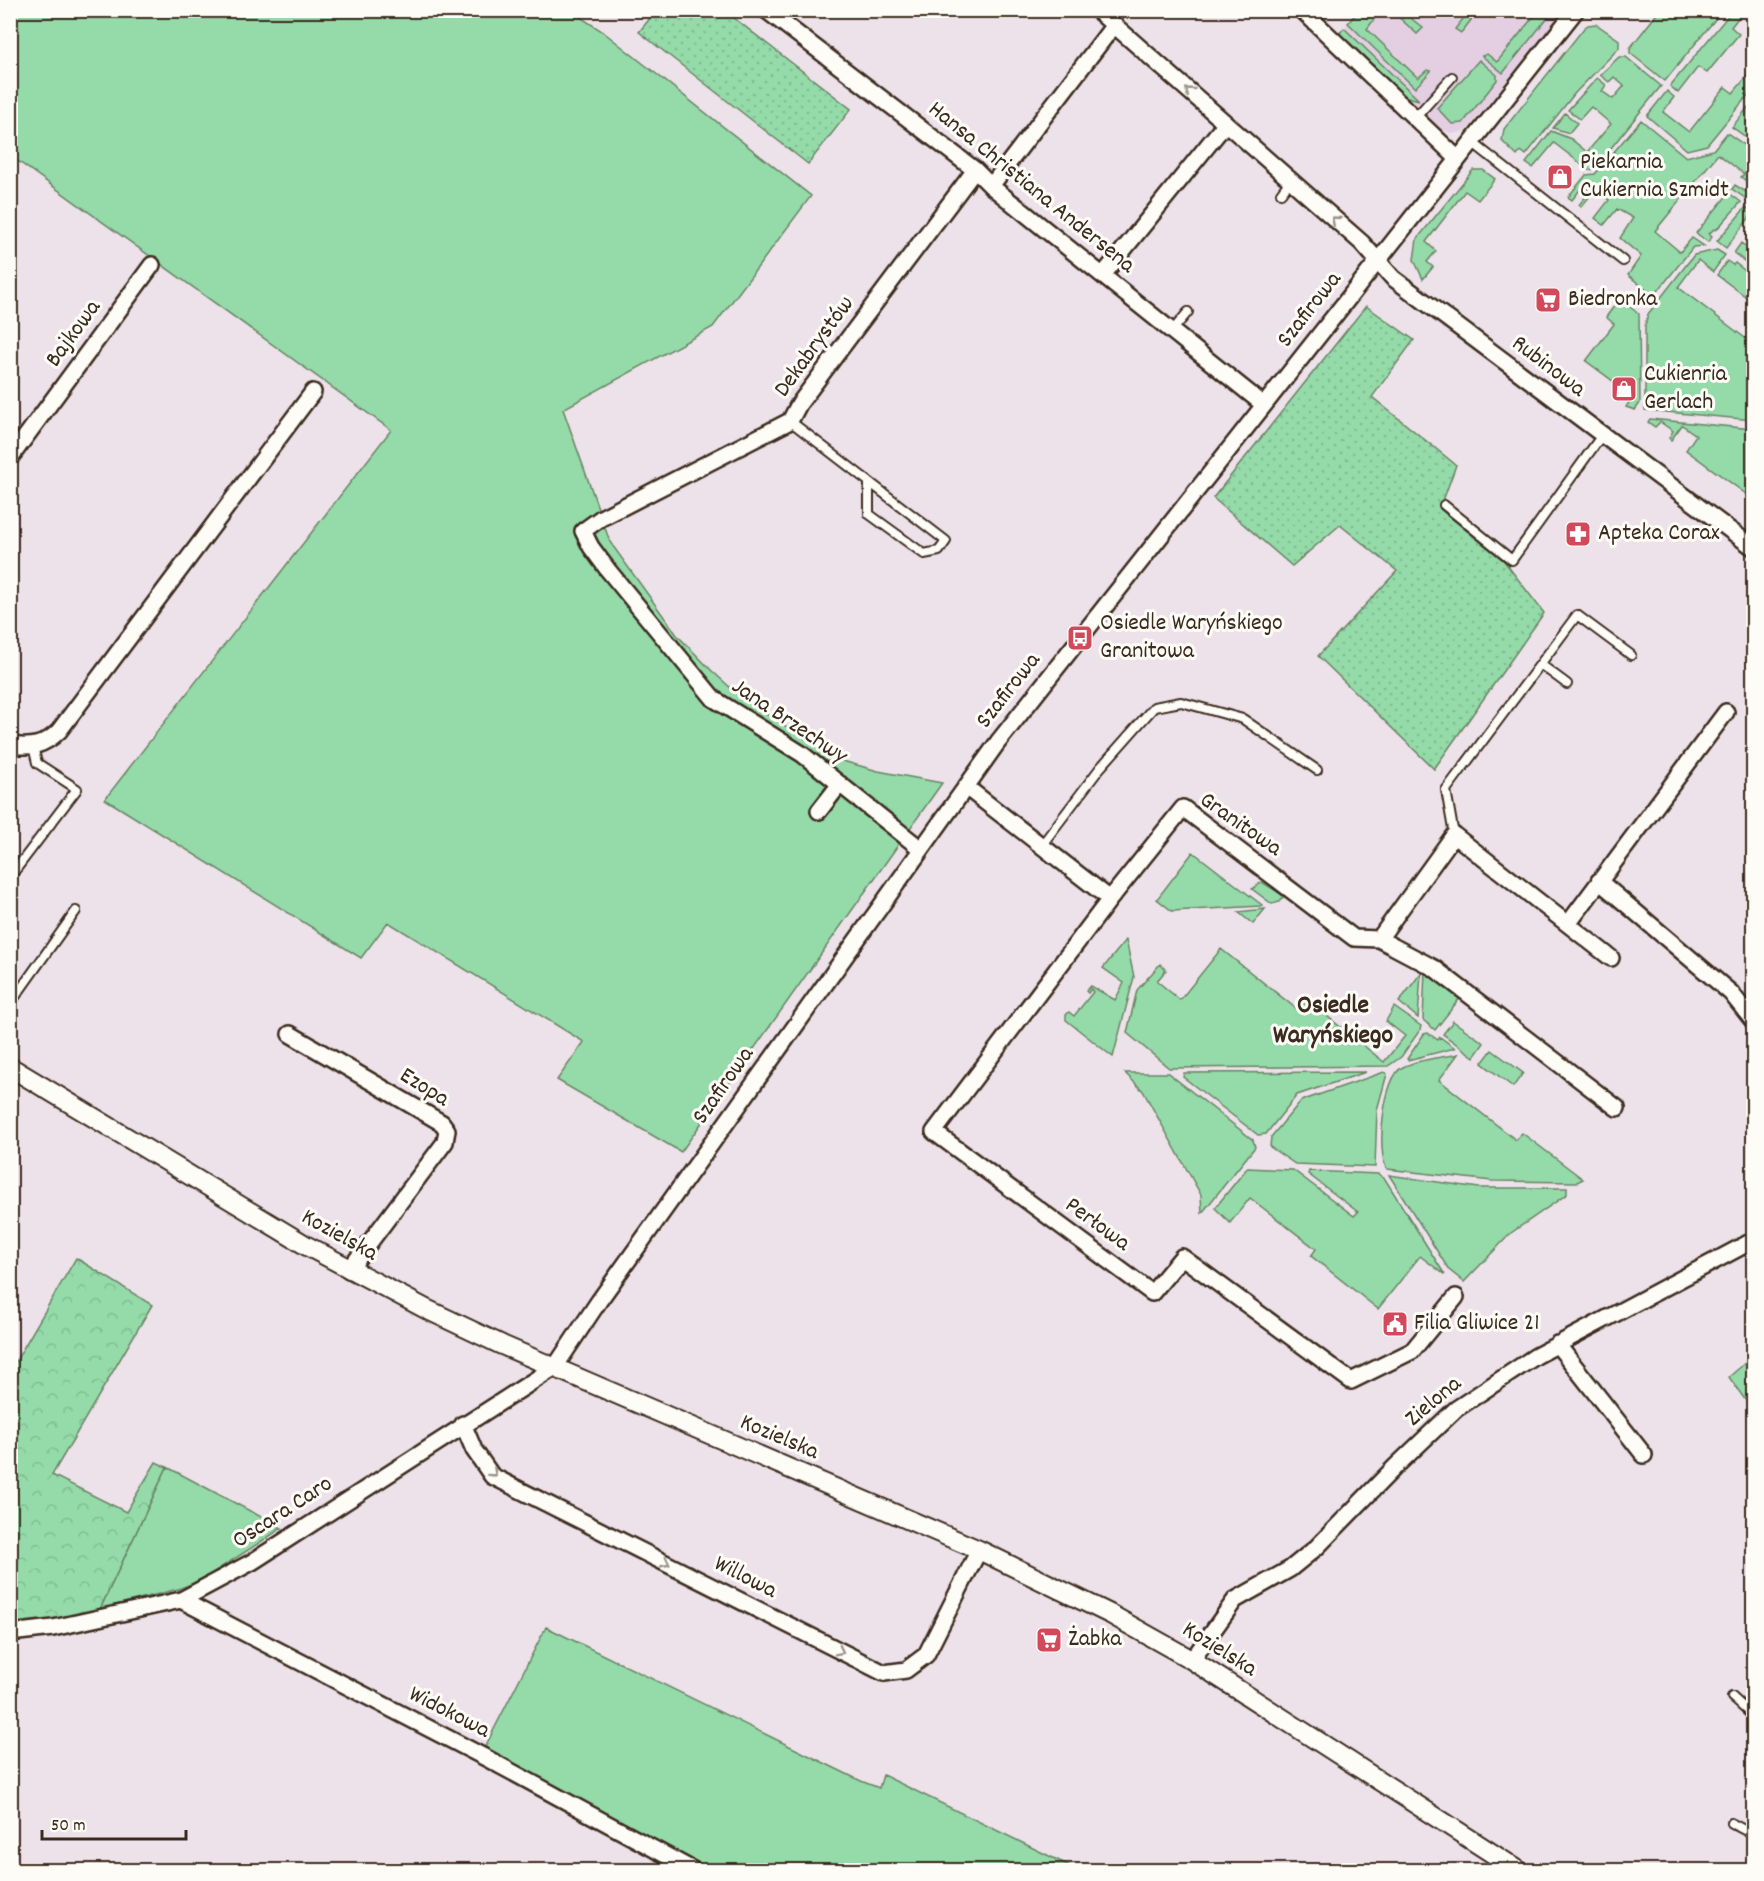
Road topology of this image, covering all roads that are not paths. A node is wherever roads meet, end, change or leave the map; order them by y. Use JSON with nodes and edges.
{"nodes":[{"id":1,"x":766,"y":10,"type":"edge"},
{"id":2,"x":1097,"y":10,"type":"edge"},
{"id":3,"x":1302,"y":10,"type":"edge"},
{"id":4,"x":1576,"y":10,"type":"edge"},
{"id":5,"x":1596,"y":10,"type":"edge"},
{"id":6,"x":1628,"y":10,"type":"edge"},
{"id":7,"x":1114,"y":26,"type":"junction"},
{"id":8,"x":1452,"y":77,"type":"dead end"},
{"id":9,"x":1415,"y":118,"type":"junction"},
{"id":10,"x":1226,"y":123,"type":"junction"},
{"id":11,"x":1472,"y":142,"type":"junction"},
{"id":12,"x":1458,"y":159,"type":"junction"},
{"id":13,"x":975,"y":170,"type":"junction"},
{"id":14,"x":991,"y":186,"type":"junction"},
{"id":15,"x":1379,"y":260,"type":"junction"},
{"id":16,"x":1623,"y":261,"type":"dead end"},
{"id":17,"x":152,"y":266,"type":"dead end"},
{"id":18,"x":1103,"y":275,"type":"junction"},
{"id":19,"x":1188,"y":312,"type":"dead end"},
{"id":20,"x":1172,"y":331,"type":"junction"},
{"id":21,"x":312,"y":392,"type":"dead end"},
{"id":22,"x":1264,"y":405,"type":"junction"},
{"id":23,"x":790,"y":421,"type":"junction"},
{"id":24,"x":1602,"y":435,"type":"junction"},
{"id":25,"x":10,"y":458,"type":"edge"},
{"id":26,"x":868,"y":482,"type":"junction"},
{"id":27,"x":1444,"y":505,"type":"dead end"},
{"id":28,"x":583,"y":531,"type":"joint"},
{"id":29,"x":1754,"y":548,"type":"edge"},
{"id":30,"x":1631,"y":655,"type":"dead end"},
{"id":31,"x":1540,"y":664,"type":"junction"},
{"id":32,"x":1567,"y":684,"type":"dead end"},
{"id":33,"x":1726,"y":712,"type":"dead end"},
{"id":34,"x":10,"y":745,"type":"edge"},
{"id":35,"x":33,"y":746,"type":"junction"},
{"id":36,"x":1317,"y":770,"type":"dead end"},
{"id":37,"x":840,"y":784,"type":"junction"},
{"id":38,"x":966,"y":787,"type":"junction"},
{"id":39,"x":819,"y":811,"type":"dead end"},
{"id":40,"x":1454,"y":834,"type":"junction"},
{"id":41,"x":1041,"y":846,"type":"junction"},
{"id":42,"x":921,"y":849,"type":"junction"},
{"id":43,"x":10,"y":877,"type":"edge"},
{"id":44,"x":1599,"y":881,"type":"junction"},
{"id":45,"x":1110,"y":899,"type":"junction"},
{"id":46,"x":76,"y":911,"type":"dead end"},
{"id":47,"x":1568,"y":924,"type":"junction"},
{"id":48,"x":1379,"y":939,"type":"junction"},
{"id":49,"x":1611,"y":958,"type":"dead end"},
{"id":50,"x":10,"y":1004,"type":"edge"},
{"id":51,"x":1754,"y":1022,"type":"edge"},
{"id":52,"x":290,"y":1034,"type":"dead end"},
{"id":53,"x":10,"y":1067,"type":"edge"},
{"id":54,"x":1617,"y":1108,"type":"dead end"},
{"id":55,"x":1754,"y":1239,"type":"edge"},
{"id":56,"x":349,"y":1270,"type":"junction"},
{"id":57,"x":1456,"y":1297,"type":"dead end"},
{"id":58,"x":1557,"y":1344,"type":"junction"},
{"id":59,"x":555,"y":1367,"type":"junction"},
{"id":60,"x":463,"y":1424,"type":"junction"},
{"id":61,"x":1644,"y":1455,"type":"dead end"},
{"id":62,"x":979,"y":1550,"type":"junction"},
{"id":63,"x":181,"y":1600,"type":"junction"},
{"id":64,"x":10,"y":1633,"type":"edge"},
{"id":65,"x":1192,"y":1660,"type":"junction"},
{"id":66,"x":1732,"y":1696,"type":"dead end"},
{"id":67,"x":1754,"y":1717,"type":"edge"},
{"id":68,"x":1731,"y":1824,"type":"dead end"},
{"id":69,"x":1754,"y":1835,"type":"edge"},
{"id":70,"x":693,"y":1870,"type":"edge"},
{"id":71,"x":1518,"y":1870,"type":"edge"}],
"edges":[{"from":1,"to":13,"type":"street","name":"Hansa Christiana Andersena"},
{"from":2,"to":7,"type":"street","name":"Rubinowa"},
{"from":3,"to":9,"type":"street"},
{"from":4,"to":11,"type":"street","name":"Szafirowa"},
{"from":5,"to":6,"type":"lane"},
{"from":10,"to":7,"type":"street","name":"Rubinowa","one_way":true},
{"from":7,"to":14,"type":"street"},
{"from":8,"to":9,"type":"lane"},
{"from":9,"to":12,"type":"street"},
{"from":15,"to":10,"type":"street","name":"Rubinowa","one_way":true},
{"from":10,"to":18,"type":"street"},
{"from":11,"to":12,"type":"street","name":"Szafirowa"},
{"from":11,"to":16,"type":"lane"},
{"from":12,"to":15,"type":"street","name":"Szafirowa"},
{"from":13,"to":14,"type":"street","name":"Hansa Christiana Andersena"},
{"from":13,"to":23,"type":"street","name":"Dekabrystów"},
{"from":14,"to":18,"type":"street","name":"Hansa Christiana Andersena"},
{"from":15,"to":22,"type":"street","name":"Szafirowa"},
{"from":15,"to":24,"type":"street","name":"Rubinowa"},
{"from":17,"to":25,"type":"street","name":"Bajkowa"},
{"from":18,"to":20,"type":"street","name":"Hansa Christiana Andersena"},
{"from":19,"to":20,"type":"lane"},
{"from":20,"to":22,"type":"street","name":"Hansa Christiana Andersena"},
{"from":21,"to":35,"type":"street"},
{"from":22,"to":38,"type":"street","name":"Szafirowa"},
{"from":23,"to":26,"type":"lane"},
{"from":23,"to":28,"type":"street","name":"Dekabrystów"},
{"from":24,"to":27,"type":"lane"},
{"from":24,"to":29,"type":"street","name":"Rubinowa"},
{"from":26,"to":26,"type":"lane"},
{"from":28,"to":37,"type":"street","name":"Jana Brzechwy"},
{"from":30,"to":31,"type":"lane"},
{"from":31,"to":32,"type":"lane"},
{"from":31,"to":40,"type":"lane"},
{"from":33,"to":44,"type":"street"},
{"from":34,"to":35,"type":"street"},
{"from":35,"to":43,"type":"lane"},
{"from":36,"to":41,"type":"lane"},
{"from":37,"to":39,"type":"street"},
{"from":37,"to":42,"type":"street","name":"Jana Brzechwy"},
{"from":38,"to":41,"type":"street"},
{"from":38,"to":42,"type":"street","name":"Szafirowa"},
{"from":40,"to":47,"type":"street"},
{"from":40,"to":48,"type":"street"},
{"from":41,"to":45,"type":"street"},
{"from":42,"to":59,"type":"street","name":"Szafirowa"},
{"from":44,"to":47,"type":"street"},
{"from":44,"to":51,"type":"street"},
{"from":45,"to":48,"type":"street","name":"Granitowa"},
{"from":45,"to":57,"type":"street","name":"Perłowa"},
{"from":46,"to":50,"type":"lane"},
{"from":47,"to":49,"type":"street"},
{"from":48,"to":54,"type":"street","name":"Granitowa"},
{"from":52,"to":56,"type":"street","name":"Ezopa"},
{"from":53,"to":56,"type":"street","name":"Kozielska"},
{"from":55,"to":58,"type":"street","name":"Zielona"},
{"from":56,"to":59,"type":"street","name":"Kozielska"},
{"from":58,"to":61,"type":"street"},
{"from":58,"to":65,"type":"street","name":"Zielona"},
{"from":59,"to":60,"type":"street","name":"Oscara Caro"},
{"from":59,"to":62,"type":"street","name":"Kozielska"},
{"from":60,"to":62,"type":"street","name":"Willowa","one_way":true},
{"from":60,"to":63,"type":"street","name":"Oscara Caro"},
{"from":62,"to":65,"type":"street","name":"Kozielska"},
{"from":63,"to":64,"type":"street","name":"Oscara Caro"},
{"from":63,"to":70,"type":"street","name":"Widokowa"},
{"from":65,"to":71,"type":"street","name":"Kozielska"},
{"from":66,"to":67,"type":"lane"},
{"from":68,"to":69,"type":"lane"}]}
